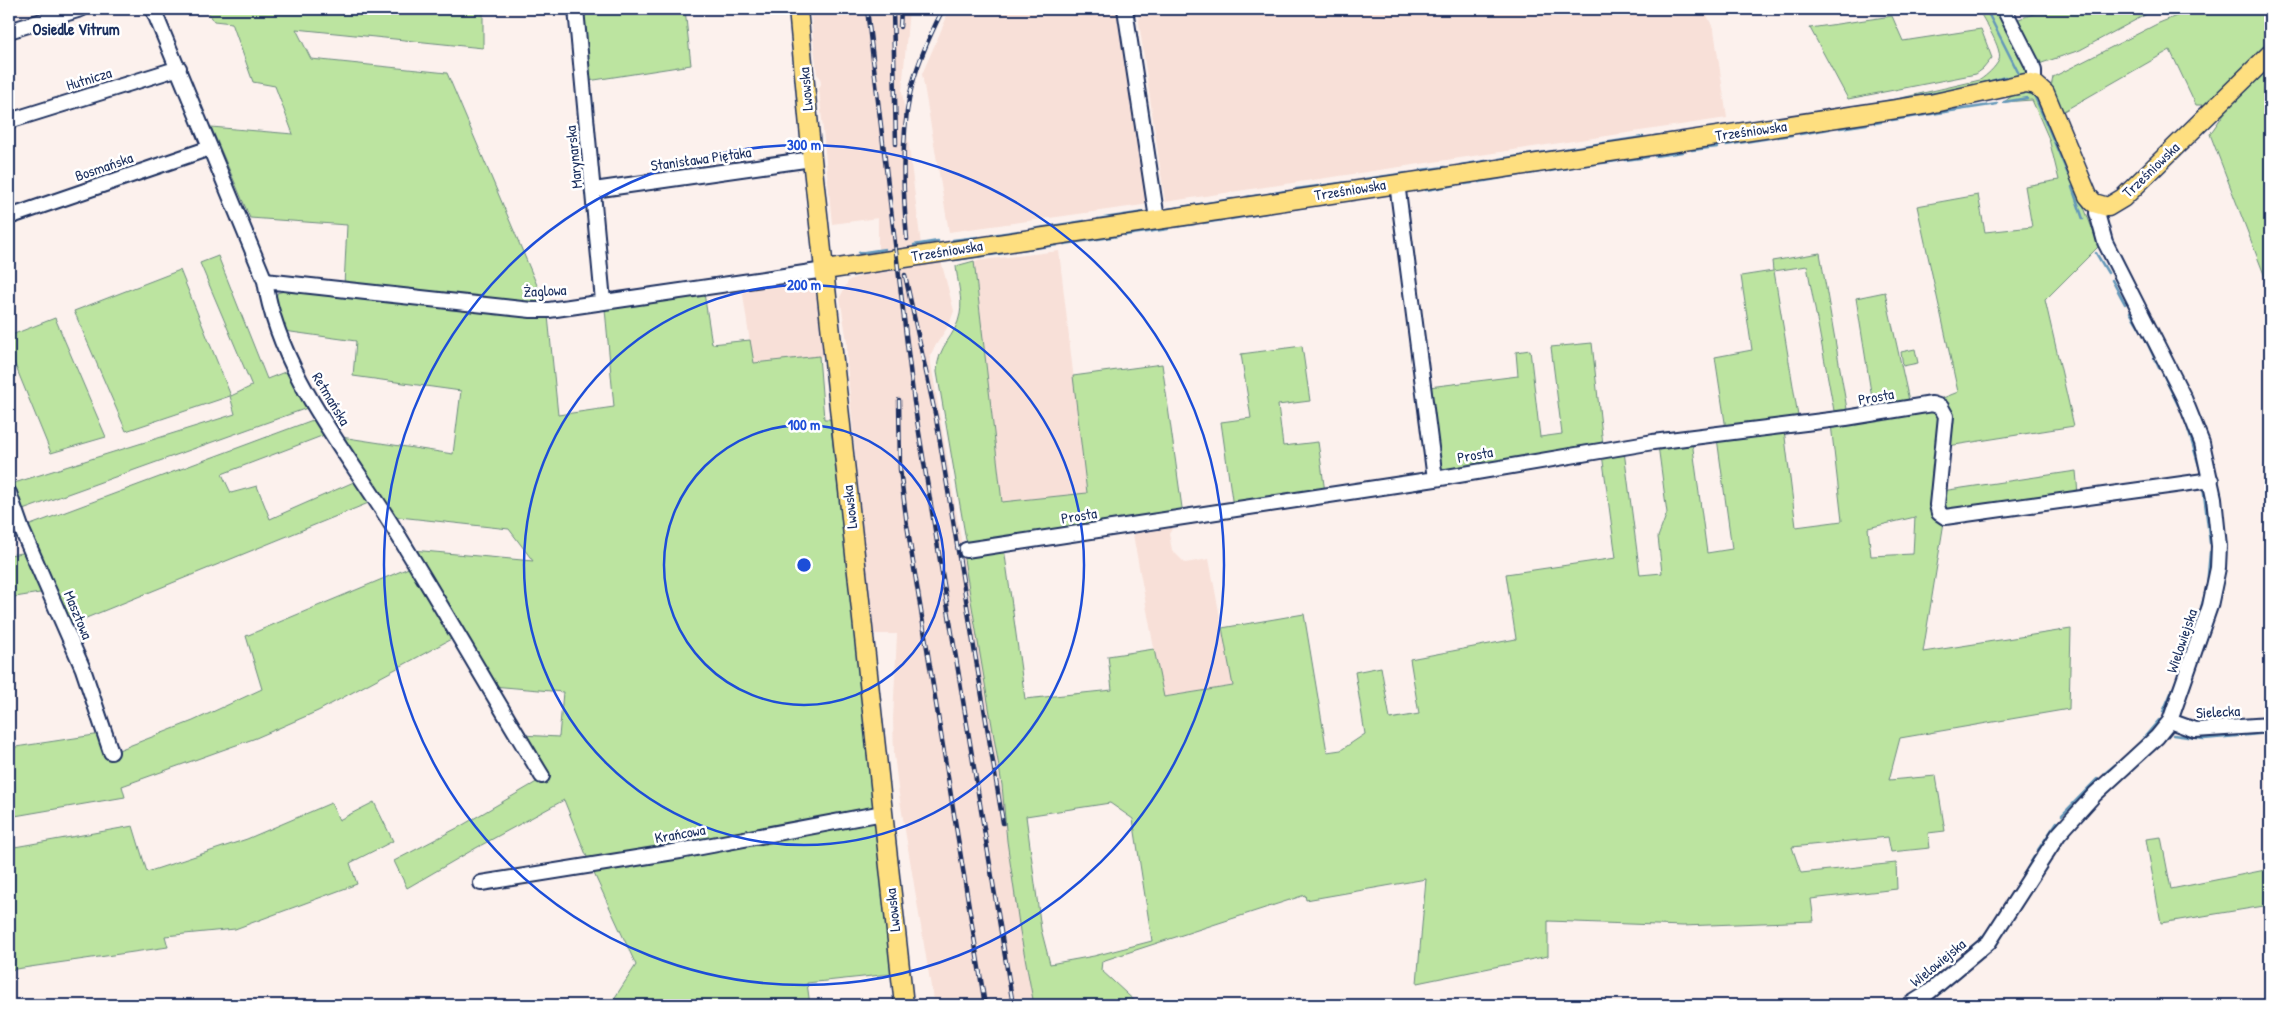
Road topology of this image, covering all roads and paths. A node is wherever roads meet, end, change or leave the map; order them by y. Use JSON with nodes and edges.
{"nodes":[{"id":1,"x":81,"y":9,"type":"edge"},
{"id":2,"x":153,"y":9,"type":"edge"},
{"id":3,"x":576,"y":9,"type":"edge"},
{"id":4,"x":798,"y":9,"type":"edge"},
{"id":5,"x":1125,"y":9,"type":"edge"},
{"id":6,"x":2004,"y":9,"type":"edge"},
{"id":7,"x":9,"y":31,"type":"edge"},
{"id":8,"x":2270,"y":54,"type":"edge"},
{"id":9,"x":178,"y":68,"type":"junction"},
{"id":10,"x":2034,"y":84,"type":"junction"},
{"id":11,"x":9,"y":122,"type":"edge"},
{"id":12,"x":210,"y":148,"type":"junction"},
{"id":13,"x":812,"y":159,"type":"junction"},
{"id":14,"x":1397,"y":183,"type":"junction"},
{"id":15,"x":594,"y":190,"type":"junction"},
{"id":16,"x":2098,"y":205,"type":"junction"},
{"id":17,"x":9,"y":217,"type":"edge"},
{"id":18,"x":1158,"y":219,"type":"junction"},
{"id":19,"x":825,"y":270,"type":"junction"},
{"id":20,"x":265,"y":281,"type":"junction"},
{"id":21,"x":603,"y":301,"type":"junction"},
{"id":22,"x":1435,"y":479,"type":"junction"},
{"id":23,"x":2211,"y":480,"type":"junction"},
{"id":24,"x":9,"y":493,"type":"edge"},
{"id":25,"x":966,"y":550,"type":"dead end"},
{"id":26,"x":2170,"y":721,"type":"junction"},
{"id":27,"x":2270,"y":725,"type":"edge"},
{"id":28,"x":111,"y":752,"type":"dead end"},
{"id":29,"x":542,"y":776,"type":"dead end"},
{"id":30,"x":883,"y":813,"type":"junction"},
{"id":31,"x":481,"y":883,"type":"dead end"},
{"id":32,"x":904,"y":1005,"type":"edge"},
{"id":33,"x":1909,"y":1005,"type":"edge"}],
"edges":[{"from":1,"to":7,"type":"street"},
{"from":2,"to":9,"type":"street","name":"Retmańska"},
{"from":3,"to":15,"type":"street","name":"Marynarska"},
{"from":4,"to":13,"type":"main road","name":"Lwowska"},
{"from":5,"to":18,"type":"street"},
{"from":6,"to":10,"type":"street"},
{"from":8,"to":16,"type":"main road","name":"Trześniowska"},
{"from":9,"to":11,"type":"street","name":"Hutnicza"},
{"from":9,"to":12,"type":"street","name":"Retmańska"},
{"from":10,"to":14,"type":"main road","name":"Trześniowska"},
{"from":10,"to":16,"type":"main road"},
{"from":12,"to":17,"type":"street","name":"Bosmańska"},
{"from":12,"to":20,"type":"street","name":"Retmańska"},
{"from":13,"to":15,"type":"street","name":"Stanisława Piętaka"},
{"from":13,"to":19,"type":"main road","name":"Lwowska"},
{"from":14,"to":18,"type":"main road","name":"Trześniowska"},
{"from":14,"to":22,"type":"street"},
{"from":15,"to":21,"type":"street","name":"Marynarska"},
{"from":16,"to":23,"type":"street","name":"Wielowiejska"},
{"from":18,"to":19,"type":"main road","name":"Trześniowska"},
{"from":19,"to":21,"type":"street","name":"Żaglowa"},
{"from":19,"to":30,"type":"main road","name":"Lwowska"},
{"from":20,"to":21,"type":"street","name":"Żaglowa"},
{"from":20,"to":29,"type":"street","name":"Retmańska"},
{"from":22,"to":23,"type":"street","name":"Prosta"},
{"from":22,"to":25,"type":"street","name":"Prosta"},
{"from":23,"to":26,"type":"street","name":"Wielowiejska"},
{"from":24,"to":28,"type":"street","name":"Masztowa"},
{"from":26,"to":27,"type":"street","name":"Sielecka"},
{"from":26,"to":33,"type":"street","name":"Wielowiejska"},
{"from":30,"to":31,"type":"street","name":"Krańcowa"},
{"from":30,"to":32,"type":"main road","name":"Lwowska"}]}
